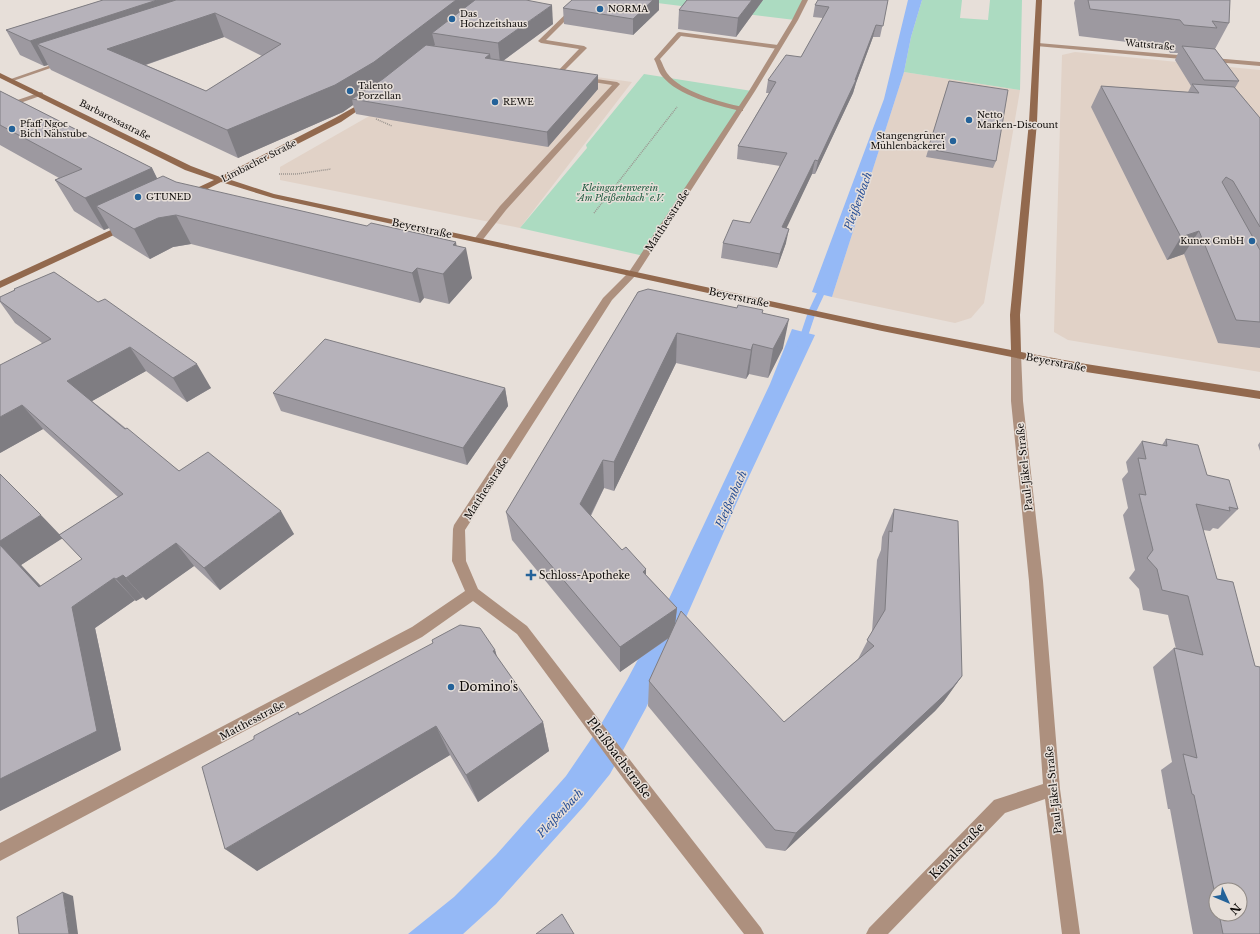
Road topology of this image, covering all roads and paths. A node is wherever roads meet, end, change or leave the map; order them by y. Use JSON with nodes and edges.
{"nodes":[{"id":1,"x":583,"y":0,"type":"edge"},
{"id":2,"x":805,"y":0,"type":"edge"},
{"id":3,"x":1039,"y":0,"type":"edge"},
{"id":4,"x":1038,"y":45,"type":"junction"},
{"id":5,"x":778,"y":47,"type":"junction"},
{"id":6,"x":74,"y":59,"type":"edge"},
{"id":7,"x":1260,"y":64,"type":"edge"},
{"id":8,"x":0,"y":75,"type":"edge"},
{"id":9,"x":11,"y":80,"type":"junction"},
{"id":10,"x":690,"y":91,"type":"junction"},
{"id":11,"x":41,"y":94,"type":"junction"},
{"id":12,"x":373,"y":98,"type":"edge"},
{"id":13,"x":0,"y":108,"type":"edge"},
{"id":14,"x":740,"y":109,"type":"junction"},
{"id":15,"x":377,"y":119,"type":"edge"},
{"id":16,"x":392,"y":126,"type":"dead end"},
{"id":17,"x":331,"y":169,"type":"dead end"},
{"id":18,"x":279,"y":174,"type":"dead end"},
{"id":19,"x":222,"y":179,"type":"junction"},
{"id":20,"x":180,"y":200,"type":"edge"},
{"id":21,"x":594,"y":213,"type":"dead end"},
{"id":22,"x":134,"y":222,"type":"edge"},
{"id":23,"x":478,"y":240,"type":"junction"},
{"id":24,"x":632,"y":274,"type":"junction"},
{"id":25,"x":0,"y":285,"type":"edge"},
{"id":26,"x":1016,"y":354,"type":"junction"},
{"id":27,"x":1260,"y":395,"type":"edge"},
{"id":28,"x":473,"y":593,"type":"junction"},
{"id":29,"x":1052,"y":789,"type":"junction"},
{"id":30,"x":0,"y":852,"type":"edge"},
{"id":31,"x":755,"y":934,"type":"edge"},
{"id":32,"x":875,"y":934,"type":"edge"},
{"id":33,"x":1071,"y":934,"type":"edge"}],
"edges":[{"from":1,"to":23,"type":"street"},
{"from":2,"to":5,"type":"street","name":"Matthesstraße"},
{"from":3,"to":4,"type":"street","name":"Paul-Jäkel-Straße"},
{"from":4,"to":7,"type":"street","name":"Wattstraße"},
{"from":4,"to":26,"type":"street","name":"Paul-Jäkel-Straße"},
{"from":5,"to":10,"type":"street"},
{"from":5,"to":14,"type":"street","name":"Matthesstraße"},
{"from":6,"to":9,"type":"street"},
{"from":8,"to":9,"type":"street","name":"Barbarossastraße"},
{"from":9,"to":11,"type":"street","name":"Barbarossastraße"},
{"from":10,"to":14,"type":"street"},
{"from":10,"to":21,"type":"path"},
{"from":11,"to":13,"type":"street"},
{"from":11,"to":19,"type":"street","name":"Barbarossastraße"},
{"from":12,"to":19,"type":"street","name":"Limbacher Straße"},
{"from":14,"to":24,"type":"street","name":"Matthesstraße"},
{"from":15,"to":16,"type":"path"},
{"from":17,"to":18,"type":"path"},
{"from":19,"to":20,"type":"street","name":"Limbacher Straße"},
{"from":19,"to":23,"type":"street","name":"Beyerstraße"},
{"from":22,"to":25,"type":"street"},
{"from":23,"to":24,"type":"street","name":"Beyerstraße"},
{"from":24,"to":26,"type":"street","name":"Beyerstraße"},
{"from":24,"to":28,"type":"street","name":"Matthesstraße"},
{"from":26,"to":27,"type":"street","name":"Beyerstraße"},
{"from":26,"to":29,"type":"street","name":"Paul-Jäkel-Straße"},
{"from":28,"to":30,"type":"street","name":"Matthesstraße"},
{"from":28,"to":31,"type":"street","name":"Pleißbachstraße"},
{"from":29,"to":32,"type":"street","name":"Kanalstraße"},
{"from":29,"to":33,"type":"street","name":"Paul-Jäkel-Straße"}]}
